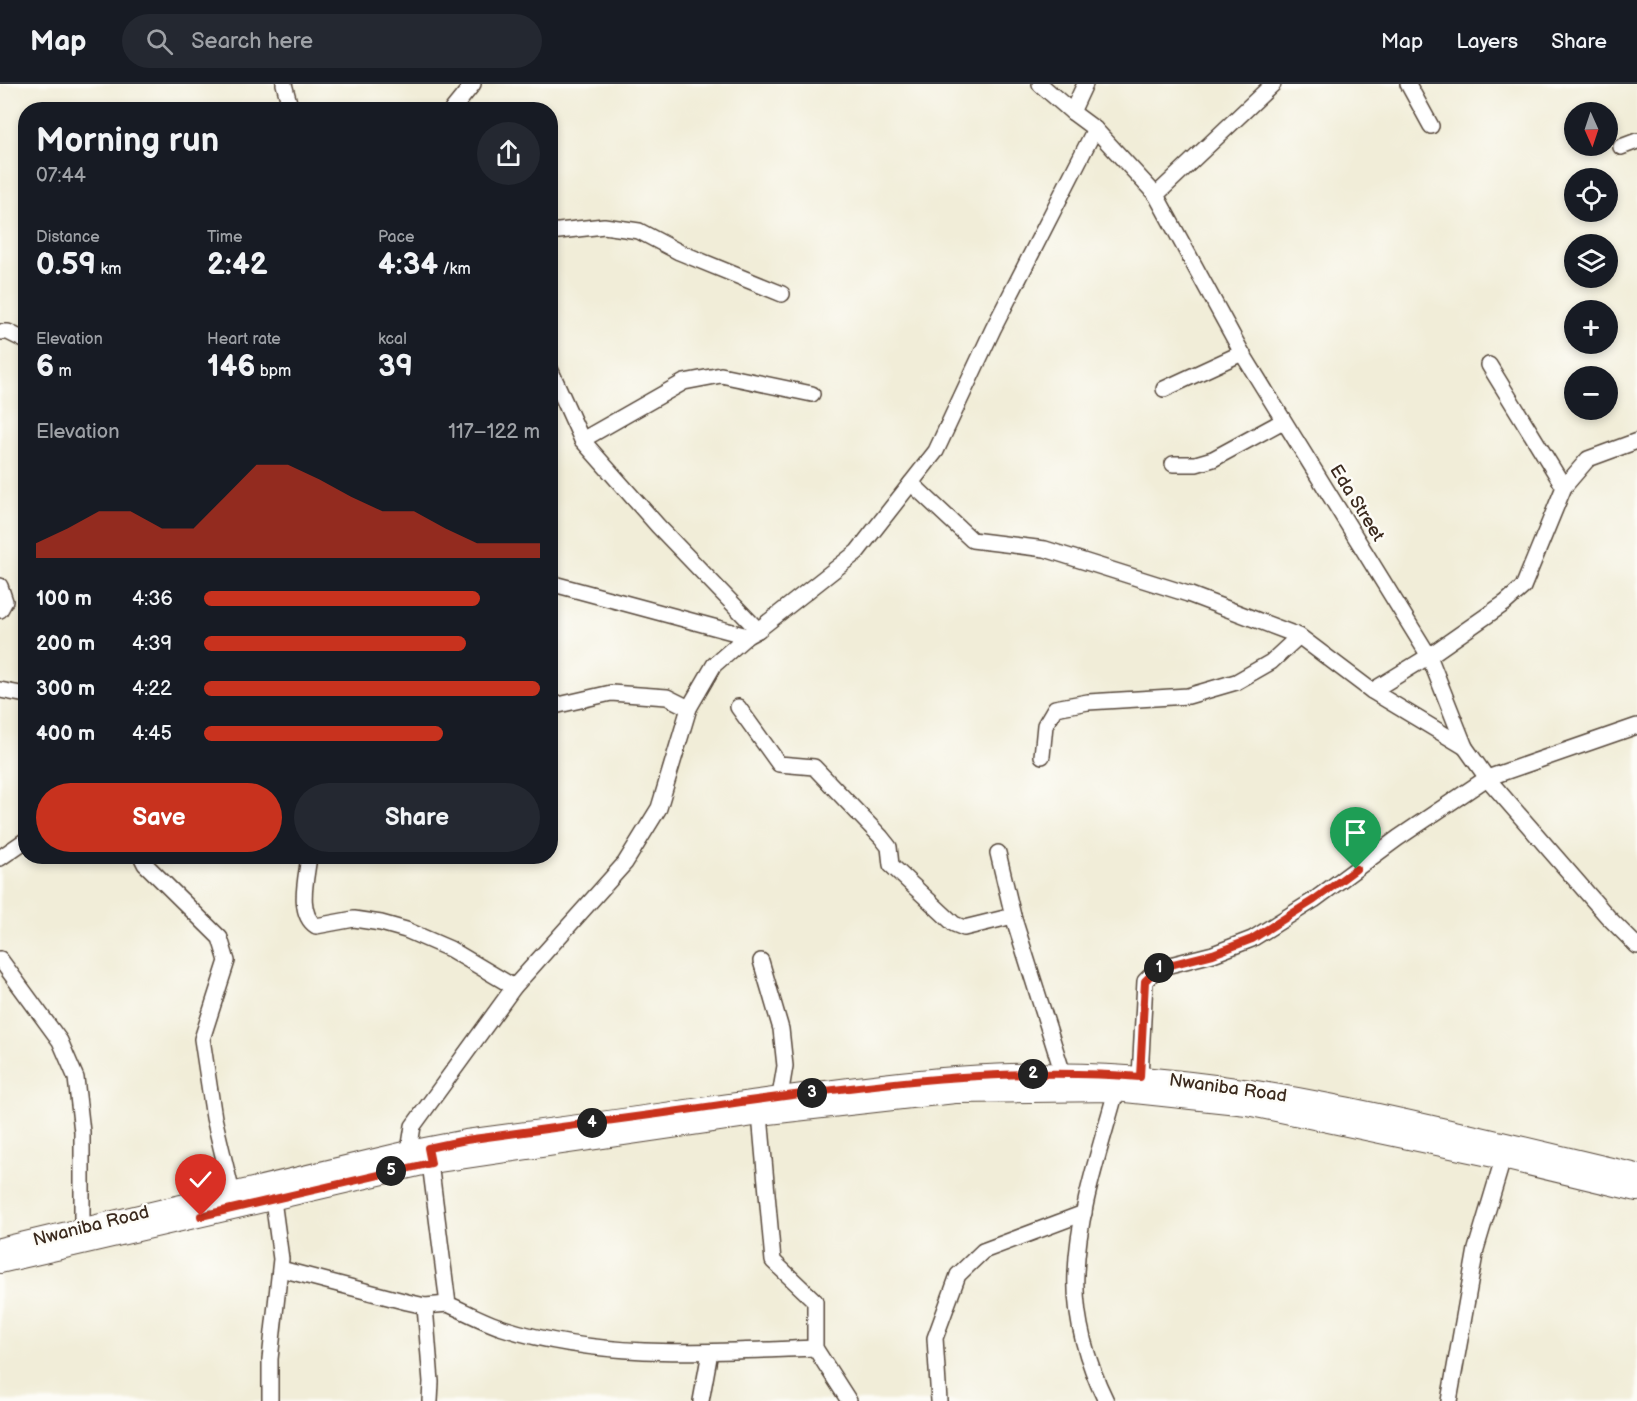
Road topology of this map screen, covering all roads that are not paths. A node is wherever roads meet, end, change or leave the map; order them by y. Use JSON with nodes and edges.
{"nodes":[{"id":1,"x":284,"y":84,"type":"edge"},
{"id":2,"x":473,"y":84,"type":"edge"},
{"id":3,"x":1040,"y":84,"type":"edge"},
{"id":4,"x":1085,"y":84,"type":"edge"},
{"id":5,"x":1273,"y":84,"type":"edge"},
{"id":6,"x":1408,"y":84,"type":"edge"},
{"id":7,"x":289,"y":102,"type":"edge"},
{"id":8,"x":458,"y":102,"type":"edge"},
{"id":9,"x":1072,"y":112,"type":"junction"},
{"id":10,"x":1431,"y":126,"type":"dead end"},
{"id":11,"x":1095,"y":129,"type":"junction"},
{"id":12,"x":1637,"y":141,"type":"edge"},
{"id":13,"x":1621,"y":147,"type":"dead end"},
{"id":14,"x":1155,"y":195,"type":"junction"},
{"id":15,"x":558,"y":231,"type":"edge"},
{"id":16,"x":782,"y":294,"type":"dead end"},
{"id":17,"x":0,"y":332,"type":"edge"},
{"id":18,"x":18,"y":337,"type":"edge"},
{"id":19,"x":1242,"y":353,"type":"junction"},
{"id":20,"x":1489,"y":365,"type":"dead end"},
{"id":21,"x":558,"y":387,"type":"edge"},
{"id":22,"x":1164,"y":389,"type":"dead end"},
{"id":23,"x":812,"y":394,"type":"dead end"},
{"id":24,"x":1283,"y":421,"type":"junction"},
{"id":25,"x":582,"y":440,"type":"junction"},
{"id":26,"x":1637,"y":441,"type":"edge"},
{"id":27,"x":1173,"y":464,"type":"dead end"},
{"id":28,"x":911,"y":483,"type":"junction"},
{"id":29,"x":1564,"y":487,"type":"junction"},
{"id":30,"x":558,"y":585,"type":"edge"},
{"id":31,"x":0,"y":586,"type":"edge"},
{"id":32,"x":0,"y":610,"type":"edge"},
{"id":33,"x":753,"y":633,"type":"junction"},
{"id":34,"x":1299,"y":636,"type":"junction"},
{"id":35,"x":1430,"y":656,"type":"junction"},
{"id":36,"x":0,"y":690,"type":"edge"},
{"id":37,"x":1372,"y":691,"type":"junction"},
{"id":38,"x":18,"y":693,"type":"edge"},
{"id":39,"x":558,"y":705,"type":"edge"},
{"id":40,"x":738,"y":707,"type":"dead end"},
{"id":41,"x":688,"y":708,"type":"junction"},
{"id":42,"x":1637,"y":726,"type":"edge"},
{"id":43,"x":1465,"y":747,"type":"junction"},
{"id":44,"x":1042,"y":756,"type":"dead end"},
{"id":45,"x":1487,"y":778,"type":"junction"},
{"id":46,"x":18,"y":846,"type":"edge"},
{"id":47,"x":998,"y":853,"type":"dead end"},
{"id":48,"x":0,"y":858,"type":"edge"},
{"id":49,"x":145,"y":864,"type":"edge"},
{"id":50,"x":308,"y":864,"type":"edge"},
{"id":51,"x":1013,"y":916,"type":"junction"},
{"id":52,"x":1637,"y":945,"type":"edge"},
{"id":53,"x":0,"y":959,"type":"edge"},
{"id":54,"x":762,"y":961,"type":"dead end"},
{"id":55,"x":514,"y":987,"type":"junction"},
{"id":56,"x":1063,"y":1074,"type":"junction"},
{"id":57,"x":1140,"y":1077,"type":"junction"},
{"id":58,"x":1116,"y":1091,"type":"junction"},
{"id":59,"x":780,"y":1096,"type":"junction"},
{"id":60,"x":760,"y":1116,"type":"junction"},
{"id":61,"x":423,"y":1154,"type":"junction"},
{"id":62,"x":1503,"y":1159,"type":"junction"},
{"id":63,"x":1637,"y":1174,"type":"edge"},
{"id":64,"x":1637,"y":1191,"type":"edge"},
{"id":65,"x":232,"y":1193,"type":"junction"},
{"id":66,"x":273,"y":1200,"type":"junction"},
{"id":67,"x":1084,"y":1213,"type":"junction"},
{"id":68,"x":82,"y":1228,"type":"junction"},
{"id":69,"x":0,"y":1248,"type":"edge"},
{"id":70,"x":0,"y":1263,"type":"edge"},
{"id":71,"x":281,"y":1269,"type":"junction"},
{"id":72,"x":448,"y":1304,"type":"junction"},
{"id":73,"x":425,"y":1306,"type":"junction"},
{"id":74,"x":815,"y":1348,"type":"junction"},
{"id":75,"x":710,"y":1352,"type":"junction"},
{"id":76,"x":270,"y":1401,"type":"edge"},
{"id":77,"x":430,"y":1401,"type":"edge"},
{"id":78,"x":701,"y":1401,"type":"edge"},
{"id":79,"x":849,"y":1401,"type":"edge"},
{"id":80,"x":939,"y":1401,"type":"edge"},
{"id":81,"x":1106,"y":1401,"type":"edge"},
{"id":82,"x":1449,"y":1401,"type":"edge"}],
"edges":[{"from":1,"to":7,"type":"street"},
{"from":2,"to":8,"type":"street"},
{"from":3,"to":9,"type":"street","name":"Eda Street"},
{"from":4,"to":9,"type":"street"},
{"from":5,"to":14,"type":"street"},
{"from":6,"to":10,"type":"street"},
{"from":9,"to":11,"type":"street","name":"Eda Street"},
{"from":11,"to":14,"type":"street","name":"Eda Street"},
{"from":11,"to":28,"type":"street"},
{"from":12,"to":13,"type":"street"},
{"from":14,"to":19,"type":"street","name":"Eda Street"},
{"from":15,"to":16,"type":"street"},
{"from":17,"to":18,"type":"street"},
{"from":19,"to":22,"type":"street"},
{"from":19,"to":24,"type":"street","name":"Eda Street"},
{"from":20,"to":29,"type":"street"},
{"from":21,"to":25,"type":"street"},
{"from":23,"to":25,"type":"street"},
{"from":24,"to":27,"type":"street"},
{"from":24,"to":35,"type":"street","name":"Eda Street"},
{"from":25,"to":33,"type":"street"},
{"from":26,"to":29,"type":"street"},
{"from":28,"to":33,"type":"street"},
{"from":28,"to":34,"type":"street"},
{"from":29,"to":35,"type":"street"},
{"from":30,"to":33,"type":"street"},
{"from":31,"to":32,"type":"street"},
{"from":33,"to":41,"type":"street"},
{"from":34,"to":37,"type":"street"},
{"from":34,"to":44,"type":"street"},
{"from":35,"to":37,"type":"street"},
{"from":35,"to":43,"type":"street","name":"Eda Street"},
{"from":36,"to":38,"type":"street"},
{"from":37,"to":43,"type":"street"},
{"from":39,"to":41,"type":"street"},
{"from":40,"to":51,"type":"street"},
{"from":41,"to":55,"type":"street"},
{"from":42,"to":45,"type":"street"},
{"from":43,"to":45,"type":"street","name":"Eda Street"},
{"from":45,"to":52,"type":"street","name":"Eda Street"},
{"from":45,"to":57,"type":"street"},
{"from":46,"to":48,"type":"street"},
{"from":47,"to":51,"type":"street"},
{"from":49,"to":65,"type":"street"},
{"from":50,"to":55,"type":"street"},
{"from":51,"to":56,"type":"street"},
{"from":53,"to":68,"type":"street"},
{"from":54,"to":59,"type":"street"},
{"from":55,"to":61,"type":"street"},
{"from":56,"to":57,"type":"main road","name":"Nwaniba Road"},
{"from":56,"to":59,"type":"main road","name":"Nwaniba Road"},
{"from":57,"to":63,"type":"main road","name":"Nwaniba Road"},
{"from":58,"to":60,"type":"main road"},
{"from":58,"to":62,"type":"main road"},
{"from":58,"to":67,"type":"street"},
{"from":59,"to":61,"type":"main road","name":"Nwaniba Road"},
{"from":60,"to":61,"type":"main road"},
{"from":60,"to":74,"type":"street"},
{"from":61,"to":65,"type":"main road","name":"Nwaniba Road"},
{"from":61,"to":66,"type":"main road"},
{"from":61,"to":72,"type":"street"},
{"from":62,"to":64,"type":"main road"},
{"from":62,"to":82,"type":"street"},
{"from":65,"to":68,"type":"main road","name":"Nwaniba Road"},
{"from":66,"to":70,"type":"main road"},
{"from":66,"to":71,"type":"street"},
{"from":67,"to":80,"type":"street"},
{"from":67,"to":81,"type":"street"},
{"from":68,"to":69,"type":"main road","name":"Nwaniba Road"},
{"from":71,"to":73,"type":"street"},
{"from":71,"to":76,"type":"street"},
{"from":72,"to":73,"type":"street"},
{"from":72,"to":75,"type":"street"},
{"from":73,"to":77,"type":"street"},
{"from":74,"to":75,"type":"street"},
{"from":74,"to":79,"type":"street"},
{"from":75,"to":78,"type":"street"}]}
